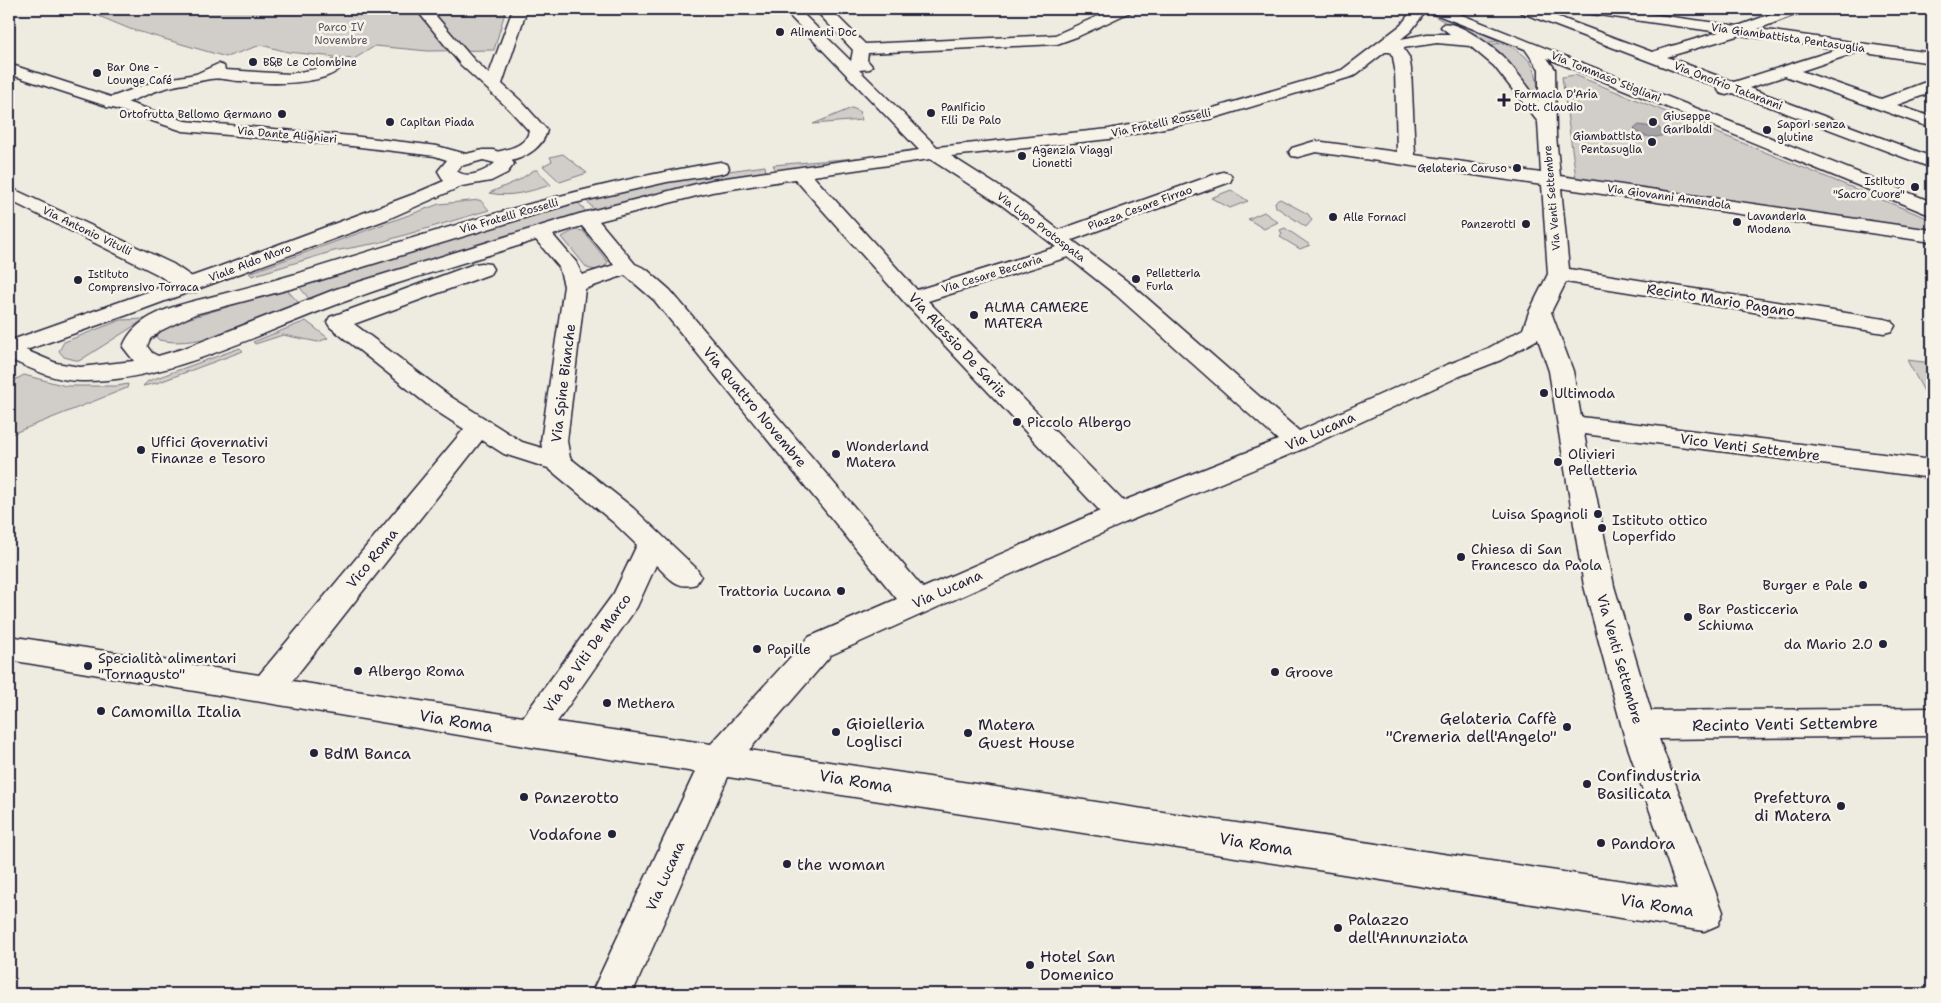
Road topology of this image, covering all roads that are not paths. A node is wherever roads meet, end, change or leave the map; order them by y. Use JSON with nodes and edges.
{"nodes":[{"id":1,"x":424,"y":9,"type":"edge"},
{"id":2,"x":520,"y":9,"type":"edge"},
{"id":3,"x":790,"y":9,"type":"edge"},
{"id":4,"x":815,"y":9,"type":"edge"},
{"id":5,"x":1125,"y":9,"type":"edge"},
{"id":6,"x":1525,"y":9,"type":"edge"},
{"id":7,"x":1584,"y":9,"type":"edge"},
{"id":8,"x":1763,"y":9,"type":"edge"},
{"id":9,"x":1798,"y":9,"type":"edge"},
{"id":10,"x":1425,"y":10,"type":"edge"},
{"id":11,"x":1782,"y":15,"type":"junction"},
{"id":12,"x":1739,"y":31,"type":"junction"},
{"id":13,"x":1475,"y":43,"type":"junction"},
{"id":14,"x":1530,"y":46,"type":"junction"},
{"id":15,"x":1386,"y":48,"type":"junction"},
{"id":16,"x":1858,"y":48,"type":"junction"},
{"id":17,"x":861,"y":49,"type":"junction"},
{"id":18,"x":1651,"y":57,"type":"junction"},
{"id":19,"x":1932,"y":58,"type":"edge"},
{"id":20,"x":335,"y":65,"type":"dead end"},
{"id":21,"x":9,"y":69,"type":"edge"},
{"id":22,"x":1785,"y":71,"type":"junction"},
{"id":23,"x":494,"y":86,"type":"junction"},
{"id":24,"x":1932,"y":87,"type":"edge"},
{"id":25,"x":867,"y":88,"type":"junction"},
{"id":26,"x":1731,"y":88,"type":"junction"},
{"id":27,"x":112,"y":103,"type":"junction"},
{"id":28,"x":1676,"y":105,"type":"junction"},
{"id":29,"x":1882,"y":105,"type":"junction"},
{"id":30,"x":1547,"y":122,"type":"junction"},
{"id":31,"x":1932,"y":123,"type":"edge"},
{"id":32,"x":1298,"y":152,"type":"dead end"},
{"id":33,"x":933,"y":153,"type":"junction"},
{"id":34,"x":464,"y":158,"type":"junction"},
{"id":35,"x":499,"y":158,"type":"junction"},
{"id":36,"x":1406,"y":158,"type":"junction"},
{"id":37,"x":1932,"y":162,"type":"edge"},
{"id":38,"x":800,"y":173,"type":"junction"},
{"id":39,"x":1393,"y":173,"type":"dead end"},
{"id":40,"x":1223,"y":178,"type":"dead end"},
{"id":41,"x":459,"y":180,"type":"junction"},
{"id":42,"x":1550,"y":180,"type":"junction"},
{"id":43,"x":9,"y":193,"type":"edge"},
{"id":44,"x":1932,"y":208,"type":"edge"},
{"id":45,"x":586,"y":218,"type":"junction"},
{"id":46,"x":1932,"y":236,"type":"edge"},
{"id":47,"x":536,"y":242,"type":"junction"},
{"id":48,"x":1064,"y":244,"type":"junction"},
{"id":49,"x":628,"y":268,"type":"junction"},
{"id":50,"x":224,"y":273,"type":"junction"},
{"id":51,"x":1559,"y":274,"type":"junction"},
{"id":52,"x":190,"y":286,"type":"junction"},
{"id":53,"x":575,"y":286,"type":"junction"},
{"id":54,"x":270,"y":288,"type":"junction"},
{"id":55,"x":913,"y":298,"type":"junction"},
{"id":56,"x":116,"y":312,"type":"junction"},
{"id":57,"x":179,"y":312,"type":"junction"},
{"id":58,"x":1536,"y":322,"type":"junction"},
{"id":59,"x":1884,"y":326,"type":"dead end"},
{"id":60,"x":9,"y":350,"type":"edge"},
{"id":61,"x":156,"y":364,"type":"junction"},
{"id":62,"x":1569,"y":424,"type":"junction"},
{"id":63,"x":479,"y":427,"type":"junction"},
{"id":64,"x":1296,"y":442,"type":"junction"},
{"id":65,"x":557,"y":462,"type":"junction"},
{"id":66,"x":1932,"y":469,"type":"edge"},
{"id":67,"x":1119,"y":514,"type":"junction"},
{"id":68,"x":652,"y":543,"type":"junction"},
{"id":69,"x":686,"y":576,"type":"dead end"},
{"id":70,"x":918,"y":602,"type":"junction"},
{"id":71,"x":9,"y":648,"type":"edge"},
{"id":72,"x":266,"y":690,"type":"junction"},
{"id":73,"x":1932,"y":722,"type":"edge"},
{"id":74,"x":1638,"y":725,"type":"junction"},
{"id":75,"x":531,"y":733,"type":"junction"},
{"id":76,"x":718,"y":760,"type":"junction"},
{"id":77,"x":1704,"y":912,"type":"joint"},
{"id":78,"x":611,"y":994,"type":"edge"}],
"edges":[{"from":1,"to":23,"type":"street"},
{"from":2,"to":23,"type":"street"},
{"from":3,"to":25,"type":"street","name":"Via Lupo Protospata"},
{"from":4,"to":17,"type":"street"},
{"from":5,"to":17,"type":"street"},
{"from":6,"to":18,"type":"street","name":"Via Onofrio Tataranni"},
{"from":7,"to":12,"type":"street","name":"Via Giambattista Pentasuglia"},
{"from":8,"to":11,"type":"street"},
{"from":9,"to":11,"type":"street"},
{"from":10,"to":13,"type":"street"},
{"from":10,"to":14,"type":"street"},
{"from":10,"to":15,"type":"street","name":"Via Fratelli Rosselli"},
{"from":11,"to":12,"type":"street"},
{"from":12,"to":16,"type":"street","name":"Via Giambattista Pentasuglia"},
{"from":12,"to":18,"type":"street"},
{"from":13,"to":15,"type":"street","name":"Via Fratelli Rosselli"},
{"from":13,"to":30,"type":"street"},
{"from":14,"to":28,"type":"street","name":"Via Tommaso Stigliani"},
{"from":14,"to":30,"type":"street","name":"Via Venti Settembre"},
{"from":15,"to":33,"type":"street","name":"Via Fratelli Rosselli"},
{"from":15,"to":36,"type":"street"},
{"from":16,"to":19,"type":"street","name":"Via Giambattista Pentasuglia"},
{"from":16,"to":22,"type":"street"},
{"from":17,"to":25,"type":"street"},
{"from":18,"to":26,"type":"street","name":"Via Onofrio Tataranni"},
{"from":20,"to":27,"type":"street"},
{"from":21,"to":27,"type":"street","name":"Via Dante Alighieri"},
{"from":22,"to":26,"type":"street"},
{"from":22,"to":29,"type":"street"},
{"from":23,"to":35,"type":"street"},
{"from":24,"to":29,"type":"street"},
{"from":25,"to":33,"type":"street","name":"Via Lupo Protospata"},
{"from":26,"to":28,"type":"street"},
{"from":26,"to":37,"type":"street","name":"Via Onofrio Tataranni"},
{"from":27,"to":34,"type":"street","name":"Via Dante Alighieri"},
{"from":28,"to":44,"type":"street","name":"Via Tommaso Stigliani"},
{"from":29,"to":31,"type":"street"},
{"from":30,"to":42,"type":"street","name":"Via Venti Settembre"},
{"from":32,"to":36,"type":"street"},
{"from":33,"to":38,"type":"street","name":"Via Fratelli Rosselli"},
{"from":33,"to":48,"type":"street","name":"Via Lupo Protospata"},
{"from":33,"to":54,"type":"street","name":"Via Fratelli Rosselli"},
{"from":34,"to":35,"type":"street","name":"Via Dante Alighieri"},
{"from":34,"to":41,"type":"street"},
{"from":35,"to":41,"type":"street"},
{"from":36,"to":39,"type":"street"},
{"from":36,"to":42,"type":"street","name":"Via Giovanni Amendola"},
{"from":38,"to":45,"type":"street","name":"Via Fratelli Rosselli"},
{"from":38,"to":55,"type":"street","name":"Via Alessio De Sariis"},
{"from":40,"to":48,"type":"street","name":"Piazza Cesare Firrao"},
{"from":41,"to":50,"type":"street","name":"Viale Aldo Moro"},
{"from":42,"to":46,"type":"street","name":"Via Giovanni Amendola"},
{"from":42,"to":51,"type":"street","name":"Via Venti Settembre"},
{"from":43,"to":52,"type":"street","name":"Via Antonio Vitulli"},
{"from":45,"to":47,"type":"street","name":"Via Fratelli Rosselli"},
{"from":45,"to":49,"type":"street","name":"Via Quattro Novembre"},
{"from":47,"to":53,"type":"street","name":"Via Spine Bianche"},
{"from":47,"to":61,"type":"street","name":"Via Fratelli Rosselli"},
{"from":47,"to":63,"type":"street"},
{"from":48,"to":55,"type":"street","name":"Via Cesare Beccaria"},
{"from":48,"to":64,"type":"street","name":"Via Lupo Protospata"},
{"from":49,"to":53,"type":"street"},
{"from":49,"to":70,"type":"street","name":"Via Quattro Novembre"},
{"from":50,"to":52,"type":"street","name":"Viale Aldo Moro"},
{"from":50,"to":54,"type":"street"},
{"from":51,"to":58,"type":"street"},
{"from":51,"to":59,"type":"street","name":"Recinto Mario Pagano"},
{"from":52,"to":56,"type":"street","name":"Viale Aldo Moro"},
{"from":53,"to":65,"type":"street","name":"Via Spine Bianche"},
{"from":54,"to":57,"type":"street","name":"Via Fratelli Rosselli"},
{"from":55,"to":67,"type":"street","name":"Via Alessio De Sariis"},
{"from":56,"to":57,"type":"street"},
{"from":56,"to":60,"type":"street","name":"Viale Aldo Moro"},
{"from":57,"to":61,"type":"street","name":"Via Fratelli Rosselli"},
{"from":58,"to":62,"type":"street","name":"Via Venti Settembre"},
{"from":58,"to":64,"type":"street","name":"Via Lucana"},
{"from":60,"to":61,"type":"street","name":"Via Fratelli Rosselli"},
{"from":62,"to":66,"type":"street","name":"Vico Venti Settembre"},
{"from":62,"to":74,"type":"street","name":"Via Venti Settembre"},
{"from":63,"to":65,"type":"street"},
{"from":63,"to":72,"type":"street","name":"Vico Roma"},
{"from":64,"to":67,"type":"street","name":"Via Lucana"},
{"from":65,"to":68,"type":"street","name":"Via Spine Bianche"},
{"from":67,"to":70,"type":"street","name":"Via Lucana"},
{"from":68,"to":69,"type":"street","name":"Via Spine Bianche"},
{"from":68,"to":75,"type":"street","name":"Via De Viti De Marco"},
{"from":70,"to":76,"type":"street","name":"Via Lucana"},
{"from":71,"to":72,"type":"street","name":"Via Roma"},
{"from":72,"to":75,"type":"street","name":"Via Roma"},
{"from":73,"to":74,"type":"street","name":"Recinto Venti Settembre"},
{"from":74,"to":77,"type":"street","name":"Via Venti Settembre"},
{"from":75,"to":76,"type":"street","name":"Via Roma"},
{"from":76,"to":77,"type":"street","name":"Via Roma"},
{"from":76,"to":78,"type":"street","name":"Via Lucana"}]}
